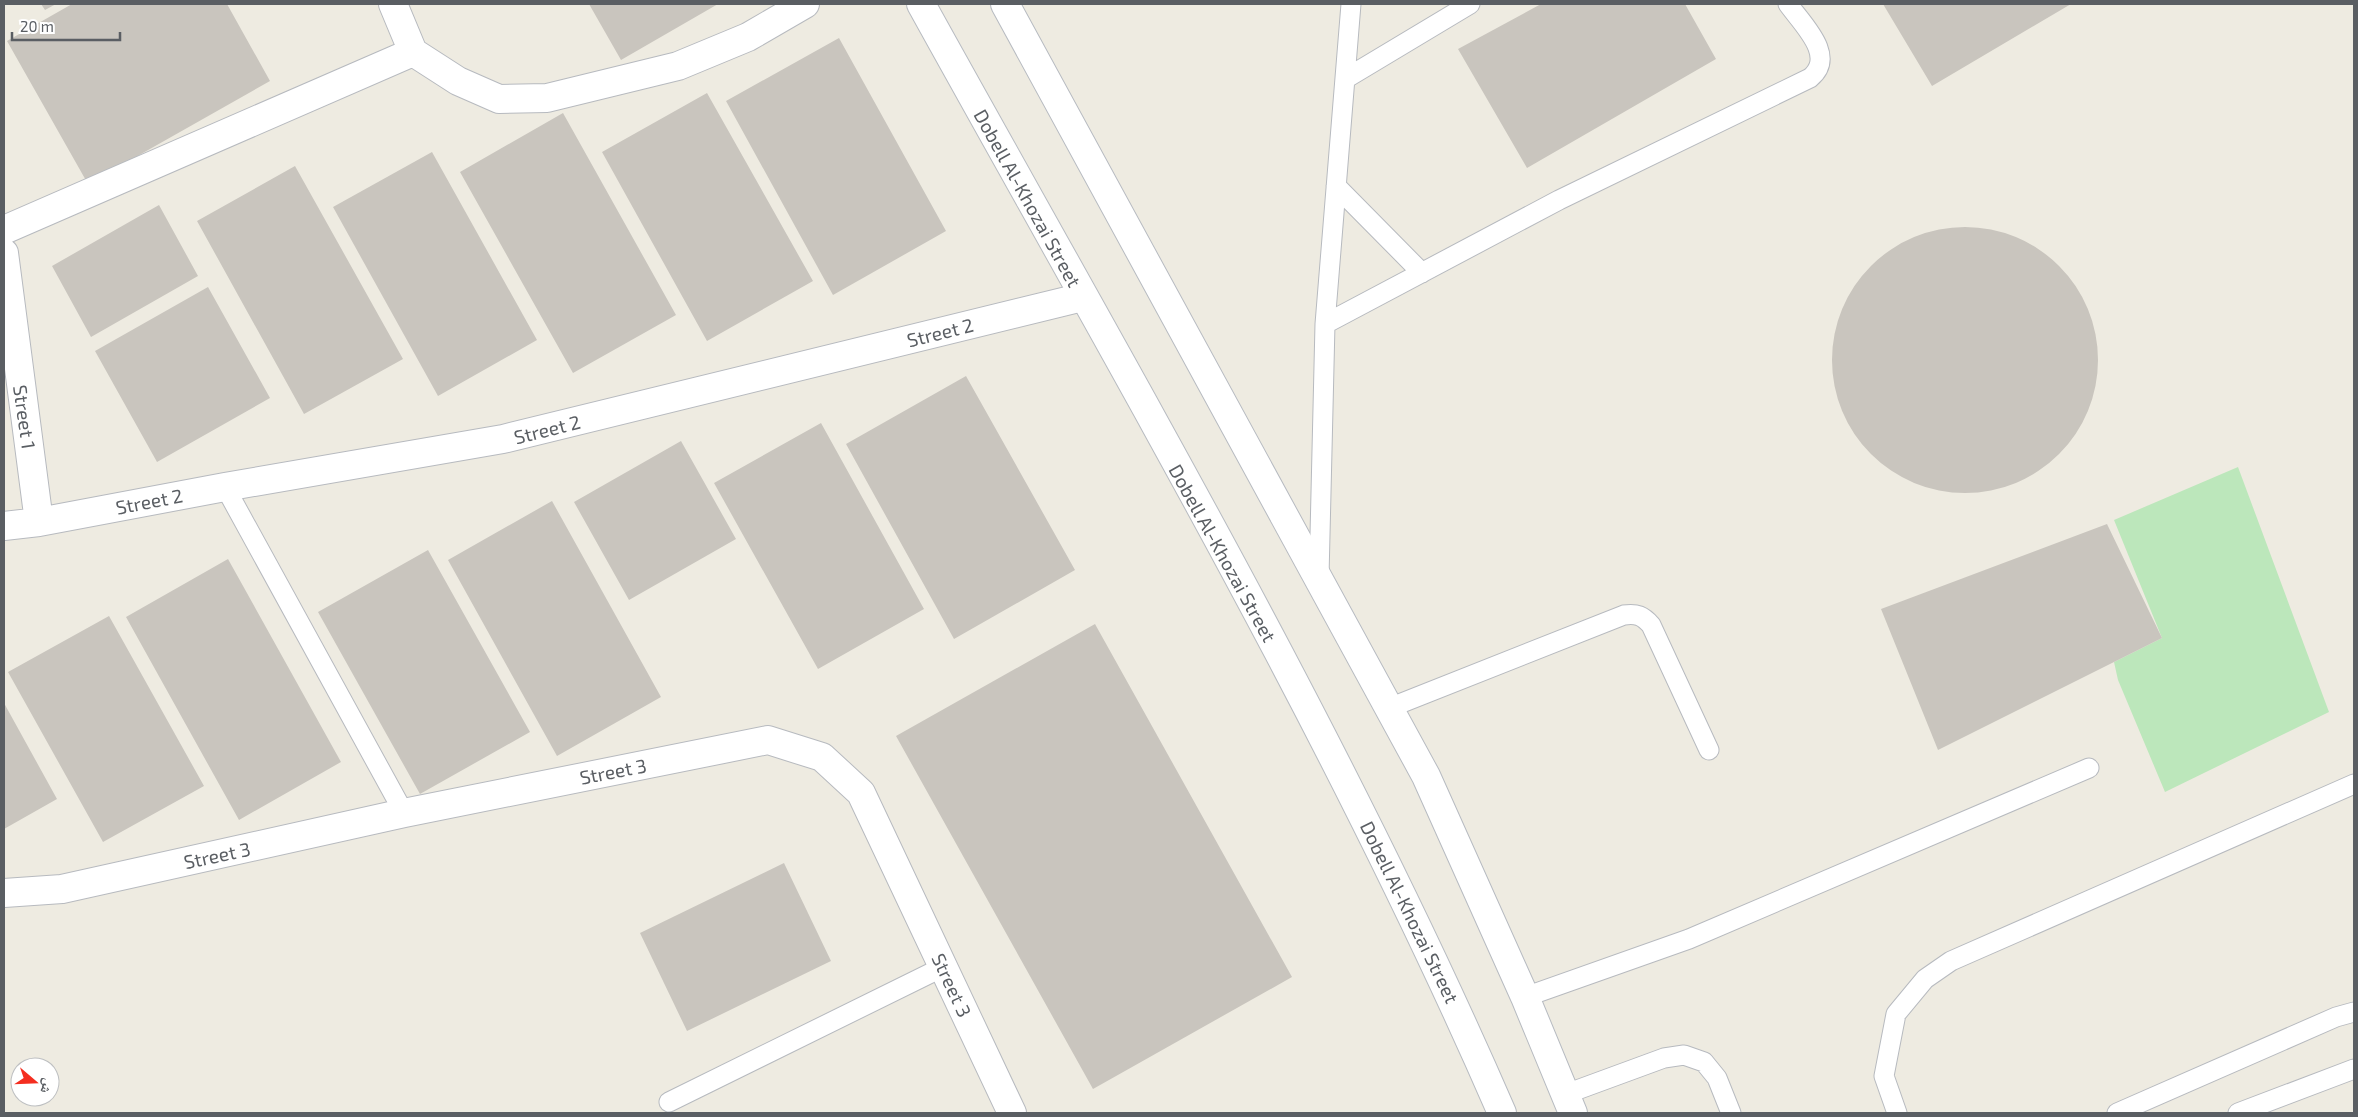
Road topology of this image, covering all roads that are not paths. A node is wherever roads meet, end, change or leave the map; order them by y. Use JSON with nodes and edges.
{"nodes":[{"id":1,"x":393,"y":4,"type":"edge"},
{"id":2,"x":804,"y":4,"type":"edge"},
{"id":3,"x":921,"y":4,"type":"edge"},
{"id":4,"x":1006,"y":4,"type":"edge"},
{"id":5,"x":1351,"y":4,"type":"edge"},
{"id":6,"x":1470,"y":4,"type":"edge"},
{"id":7,"x":1788,"y":4,"type":"edge"},
{"id":8,"x":413,"y":52,"type":"junction"},
{"id":9,"x":1346,"y":79,"type":"junction"},
{"id":10,"x":1336,"y":186,"type":"junction"},
{"id":11,"x":4,"y":230,"type":"edge"},
{"id":12,"x":4,"y":253,"type":"edge"},
{"id":13,"x":1422,"y":273,"type":"junction"},
{"id":14,"x":1083,"y":297,"type":"junction"},
{"id":15,"x":1325,"y":324,"type":"junction"},
{"id":16,"x":225,"y":487,"type":"junction"},
{"id":17,"x":39,"y":522,"type":"junction"},
{"id":18,"x":4,"y":526,"type":"edge"},
{"id":19,"x":1319,"y":577,"type":"junction"},
{"id":20,"x":1389,"y":708,"type":"junction"},
{"id":21,"x":1709,"y":750,"type":"dead end"},
{"id":22,"x":2089,"y":768,"type":"dead end"},
{"id":23,"x":2354,"y":784,"type":"edge"},
{"id":24,"x":404,"y":813,"type":"junction"},
{"id":25,"x":4,"y":893,"type":"edge"},
{"id":26,"x":943,"y":967,"type":"junction"},
{"id":27,"x":1525,"y":997,"type":"junction"},
{"id":28,"x":2354,"y":1012,"type":"edge"},
{"id":29,"x":2354,"y":1069,"type":"edge"},
{"id":30,"x":669,"y":1102,"type":"dead end"},
{"id":31,"x":1570,"y":1104,"type":"edge"},
{"id":32,"x":1012,"y":1113,"type":"edge"},
{"id":33,"x":1502,"y":1113,"type":"edge"},
{"id":34,"x":1731,"y":1113,"type":"edge"},
{"id":35,"x":1897,"y":1113,"type":"edge"},
{"id":36,"x":2117,"y":1113,"type":"edge"},
{"id":37,"x":2238,"y":1113,"type":"edge"}],
"edges":[{"from":1,"to":8,"type":"street"},
{"from":2,"to":8,"type":"street"},
{"from":3,"to":14,"type":"street","name":"Dobell Al-Khozai Street"},
{"from":4,"to":19,"type":"street"},
{"from":5,"to":9,"type":"lane"},
{"from":6,"to":9,"type":"lane"},
{"from":7,"to":13,"type":"lane"},
{"from":8,"to":11,"type":"street"},
{"from":9,"to":10,"type":"lane"},
{"from":10,"to":13,"type":"lane"},
{"from":10,"to":15,"type":"lane"},
{"from":12,"to":17,"type":"street","name":"Street 1"},
{"from":13,"to":15,"type":"lane"},
{"from":14,"to":16,"type":"street","name":"Street 2"},
{"from":14,"to":33,"type":"street","name":"Dobell Al-Khozai Street"},
{"from":15,"to":19,"type":"lane"},
{"from":16,"to":17,"type":"street","name":"Street 2"},
{"from":16,"to":24,"type":"lane"},
{"from":17,"to":18,"type":"street","name":"Street 2"},
{"from":19,"to":20,"type":"street"},
{"from":20,"to":21,"type":"lane"},
{"from":20,"to":27,"type":"street"},
{"from":22,"to":27,"type":"lane"},
{"from":23,"to":35,"type":"lane"},
{"from":24,"to":25,"type":"street","name":"Street 3"},
{"from":24,"to":26,"type":"street","name":"Street 3"},
{"from":26,"to":30,"type":"lane"},
{"from":26,"to":32,"type":"street","name":"Street 3"},
{"from":27,"to":31,"type":"street"},
{"from":28,"to":36,"type":"lane"},
{"from":29,"to":37,"type":"lane"},
{"from":31,"to":34,"type":"lane"}]}
